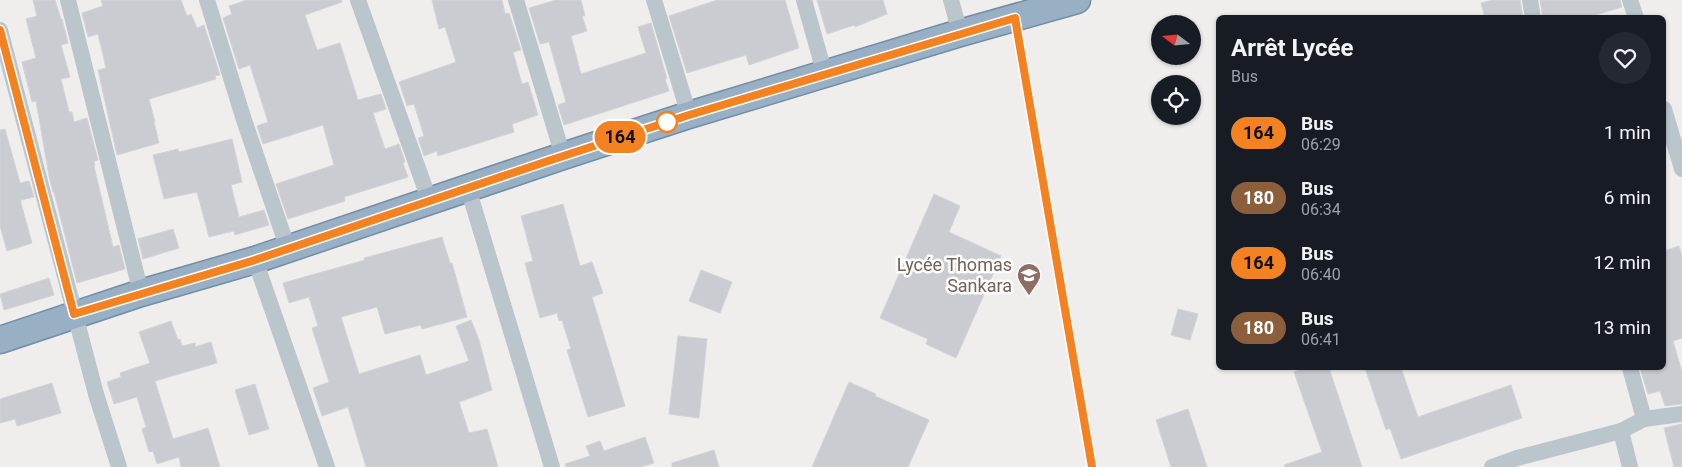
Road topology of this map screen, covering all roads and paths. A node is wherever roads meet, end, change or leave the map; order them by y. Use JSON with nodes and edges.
{"nodes":[{"id":1,"x":68,"y":0,"type":"edge"},
{"id":2,"x":207,"y":0,"type":"edge"},
{"id":3,"x":358,"y":0,"type":"edge"},
{"id":4,"x":516,"y":0,"type":"edge"},
{"id":5,"x":654,"y":0,"type":"edge"},
{"id":6,"x":804,"y":0,"type":"edge"},
{"id":7,"x":951,"y":0,"type":"edge"},
{"id":8,"x":1077,"y":0,"type":"edge"},
{"id":9,"x":1530,"y":0,"type":"edge"},
{"id":10,"x":1630,"y":0,"type":"edge"},
{"id":11,"x":1532,"y":15,"type":"edge"},
{"id":12,"x":1635,"y":15,"type":"edge"},
{"id":13,"x":1015,"y":18,"type":"junction"},
{"id":14,"x":0,"y":30,"type":"edge"},
{"id":15,"x":960,"y":33,"type":"junction"},
{"id":16,"x":825,"y":75,"type":"junction"},
{"id":17,"x":689,"y":115,"type":"junction"},
{"id":18,"x":1666,"y":116,"type":"edge"},
{"id":19,"x":563,"y":156,"type":"junction"},
{"id":20,"x":1682,"y":169,"type":"edge"},
{"id":21,"x":468,"y":188,"type":"junction"},
{"id":22,"x":430,"y":202,"type":"junction"},
{"id":23,"x":288,"y":249,"type":"junction"},
{"id":24,"x":255,"y":260,"type":"junction"},
{"id":25,"x":141,"y":293,"type":"junction"},
{"id":26,"x":74,"y":314,"type":"junction"},
{"id":27,"x":0,"y":340,"type":"edge"},
{"id":28,"x":1631,"y":370,"type":"edge"},
{"id":29,"x":1682,"y":414,"type":"edge"},
{"id":30,"x":1644,"y":418,"type":"junction"},
{"id":31,"x":1621,"y":431,"type":"junction"},
{"id":32,"x":119,"y":467,"type":"edge"},
{"id":33,"x":327,"y":467,"type":"edge"},
{"id":34,"x":552,"y":467,"type":"edge"},
{"id":35,"x":1092,"y":467,"type":"edge"},
{"id":36,"x":1492,"y":467,"type":"edge"},
{"id":37,"x":1630,"y":467,"type":"edge"}],
"edges":[{"from":1,"to":25,"type":"street"},
{"from":2,"to":23,"type":"street"},
{"from":3,"to":22,"type":"street"},
{"from":4,"to":19,"type":"street"},
{"from":5,"to":17,"type":"street"},
{"from":6,"to":16,"type":"street"},
{"from":7,"to":15,"type":"street"},
{"from":8,"to":13,"type":"highway"},
{"from":9,"to":11,"type":"street"},
{"from":10,"to":12,"type":"street"},
{"from":13,"to":15,"type":"highway"},
{"from":13,"to":35,"type":"lane"},
{"from":14,"to":26,"type":"street"},
{"from":15,"to":16,"type":"highway"},
{"from":16,"to":17,"type":"highway"},
{"from":17,"to":19,"type":"highway"},
{"from":18,"to":20,"type":"street"},
{"from":19,"to":21,"type":"highway"},
{"from":21,"to":22,"type":"highway"},
{"from":21,"to":34,"type":"street"},
{"from":22,"to":23,"type":"highway"},
{"from":23,"to":24,"type":"highway"},
{"from":24,"to":25,"type":"highway"},
{"from":24,"to":33,"type":"street"},
{"from":25,"to":26,"type":"highway"},
{"from":26,"to":27,"type":"highway"},
{"from":26,"to":32,"type":"street"},
{"from":28,"to":30,"type":"street"},
{"from":29,"to":30,"type":"street"},
{"from":30,"to":31,"type":"street"},
{"from":31,"to":36,"type":"street"},
{"from":31,"to":37,"type":"street"}]}
